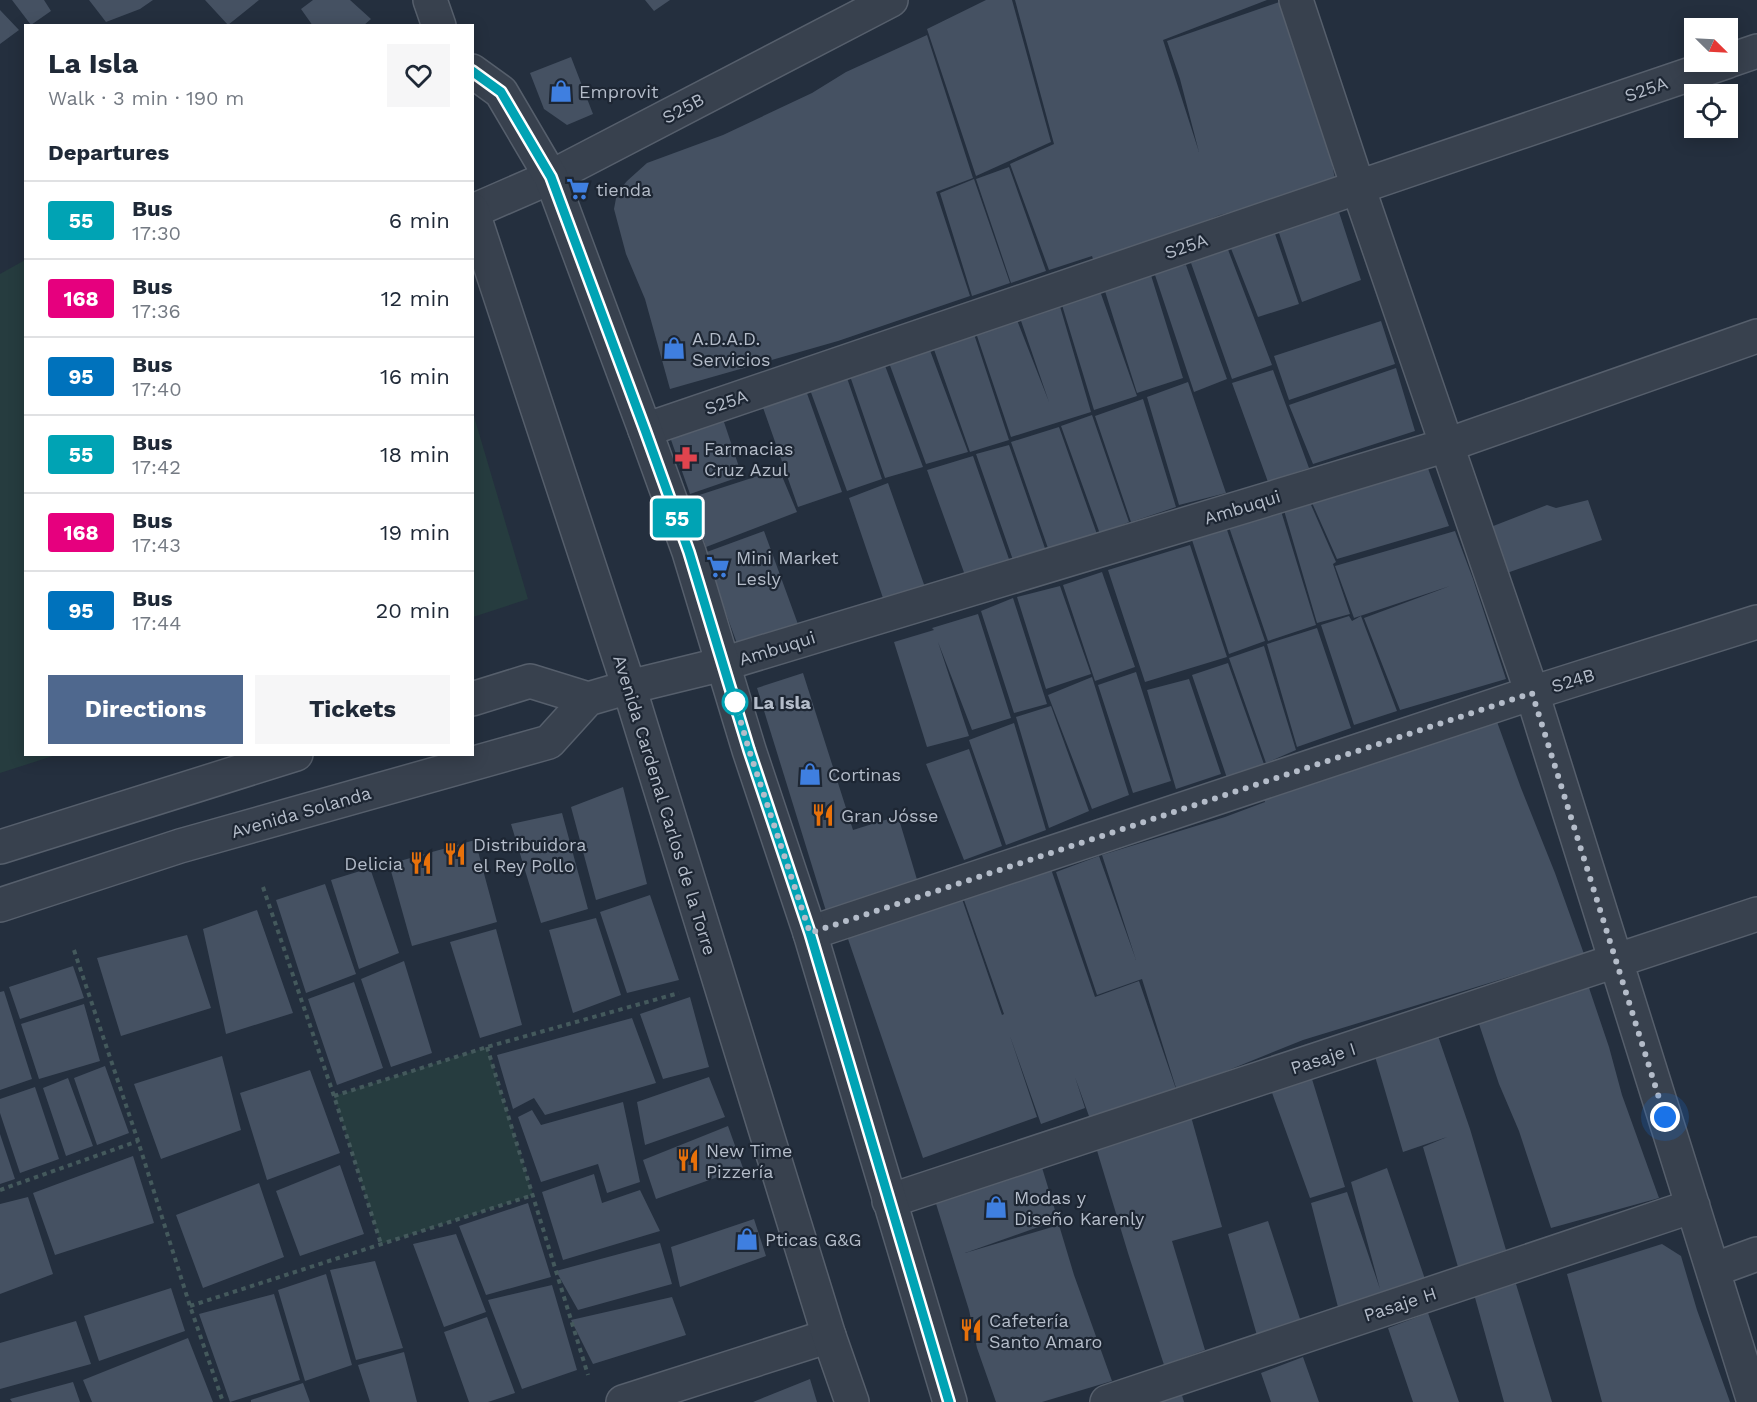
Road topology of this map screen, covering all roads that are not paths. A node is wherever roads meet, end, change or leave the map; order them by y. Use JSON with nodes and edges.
{"nodes":[{"id":1,"x":430,"y":0,"type":"edge"},
{"id":2,"x":891,"y":0,"type":"edge"},
{"id":3,"x":1296,"y":0,"type":"edge"},
{"id":4,"x":438,"y":24,"type":"edge"},
{"id":5,"x":1757,"y":51,"type":"edge"},
{"id":6,"x":1738,"y":57,"type":"edge"},
{"id":7,"x":474,"y":72,"type":"edge"},
{"id":8,"x":1695,"y":72,"type":"edge"},
{"id":9,"x":551,"y":177,"type":"junction"},
{"id":10,"x":1358,"y":187,"type":"junction"},
{"id":11,"x":474,"y":211,"type":"edge"},
{"id":12,"x":474,"y":214,"type":"edge"},
{"id":13,"x":1757,"y":336,"type":"edge"},
{"id":14,"x":645,"y":430,"type":"junction"},
{"id":15,"x":1447,"y":445,"type":"junction"},
{"id":16,"x":1757,"y":622,"type":"edge"},
{"id":17,"x":723,"y":664,"type":"junction"},
{"id":18,"x":629,"y":687,"type":"junction"},
{"id":19,"x":1532,"y":693,"type":"junction"},
{"id":20,"x":474,"y":698,"type":"edge"},
{"id":21,"x":588,"y":699,"type":"junction"},
{"id":22,"x":290,"y":756,"type":"edge"},
{"id":23,"x":0,"y":847,"type":"edge"},
{"id":24,"x":0,"y":905,"type":"edge"},
{"id":25,"x":1757,"y":914,"type":"edge"},
{"id":26,"x":810,"y":933,"type":"junction"},
{"id":27,"x":1616,"y":961,"type":"junction"},
{"id":28,"x":889,"y":1201,"type":"junction"},
{"id":29,"x":1693,"y":1206,"type":"junction"},
{"id":30,"x":1757,"y":1254,"type":"edge"},
{"id":31,"x":1713,"y":1270,"type":"junction"},
{"id":32,"x":829,"y":1336,"type":"junction"},
{"id":33,"x":622,"y":1402,"type":"edge"},
{"id":34,"x":852,"y":1402,"type":"edge"},
{"id":35,"x":950,"y":1402,"type":"edge"},
{"id":36,"x":1107,"y":1402,"type":"edge"},
{"id":37,"x":1754,"y":1402,"type":"edge"}],
"edges":[{"from":1,"to":4,"type":"street"},
{"from":2,"to":9,"type":"street","name":"S25B"},
{"from":3,"to":10,"type":"street"},
{"from":5,"to":6,"type":"street","name":"S25A"},
{"from":7,"to":9,"type":"street"},
{"from":8,"to":10,"type":"street","name":"S25A"},
{"from":9,"to":11,"type":"street","name":"S25B"},
{"from":9,"to":14,"type":"street"},
{"from":10,"to":14,"type":"street","name":"S25A"},
{"from":10,"to":15,"type":"street"},
{"from":12,"to":18,"type":"street","name":"Avenida Cardenal Carlos de la Torre"},
{"from":13,"to":15,"type":"street","name":"Ambuqui"},
{"from":14,"to":17,"type":"street"},
{"from":15,"to":17,"type":"street","name":"Ambuqui"},
{"from":15,"to":19,"type":"street"},
{"from":16,"to":19,"type":"street","name":"S24B"},
{"from":17,"to":18,"type":"street"},
{"from":17,"to":26,"type":"street"},
{"from":18,"to":21,"type":"street"},
{"from":18,"to":32,"type":"street","name":"Avenida Cardenal Carlos de la Torre"},
{"from":19,"to":26,"type":"street","name":"S24B"},
{"from":19,"to":27,"type":"street"},
{"from":20,"to":21,"type":"street"},
{"from":21,"to":24,"type":"street","name":"Avenida Solanda"},
{"from":22,"to":23,"type":"street"},
{"from":25,"to":27,"type":"street","name":"Pasaje I"},
{"from":26,"to":28,"type":"street"},
{"from":27,"to":28,"type":"street","name":"Pasaje I"},
{"from":27,"to":29,"type":"street"},
{"from":28,"to":35,"type":"street"},
{"from":29,"to":31,"type":"street"},
{"from":29,"to":36,"type":"street","name":"Pasaje H"},
{"from":30,"to":31,"type":"street"},
{"from":31,"to":37,"type":"street"},
{"from":32,"to":33,"type":"street"},
{"from":32,"to":34,"type":"street","name":"Avenida Cardenal Carlos de la Torre"}]}
